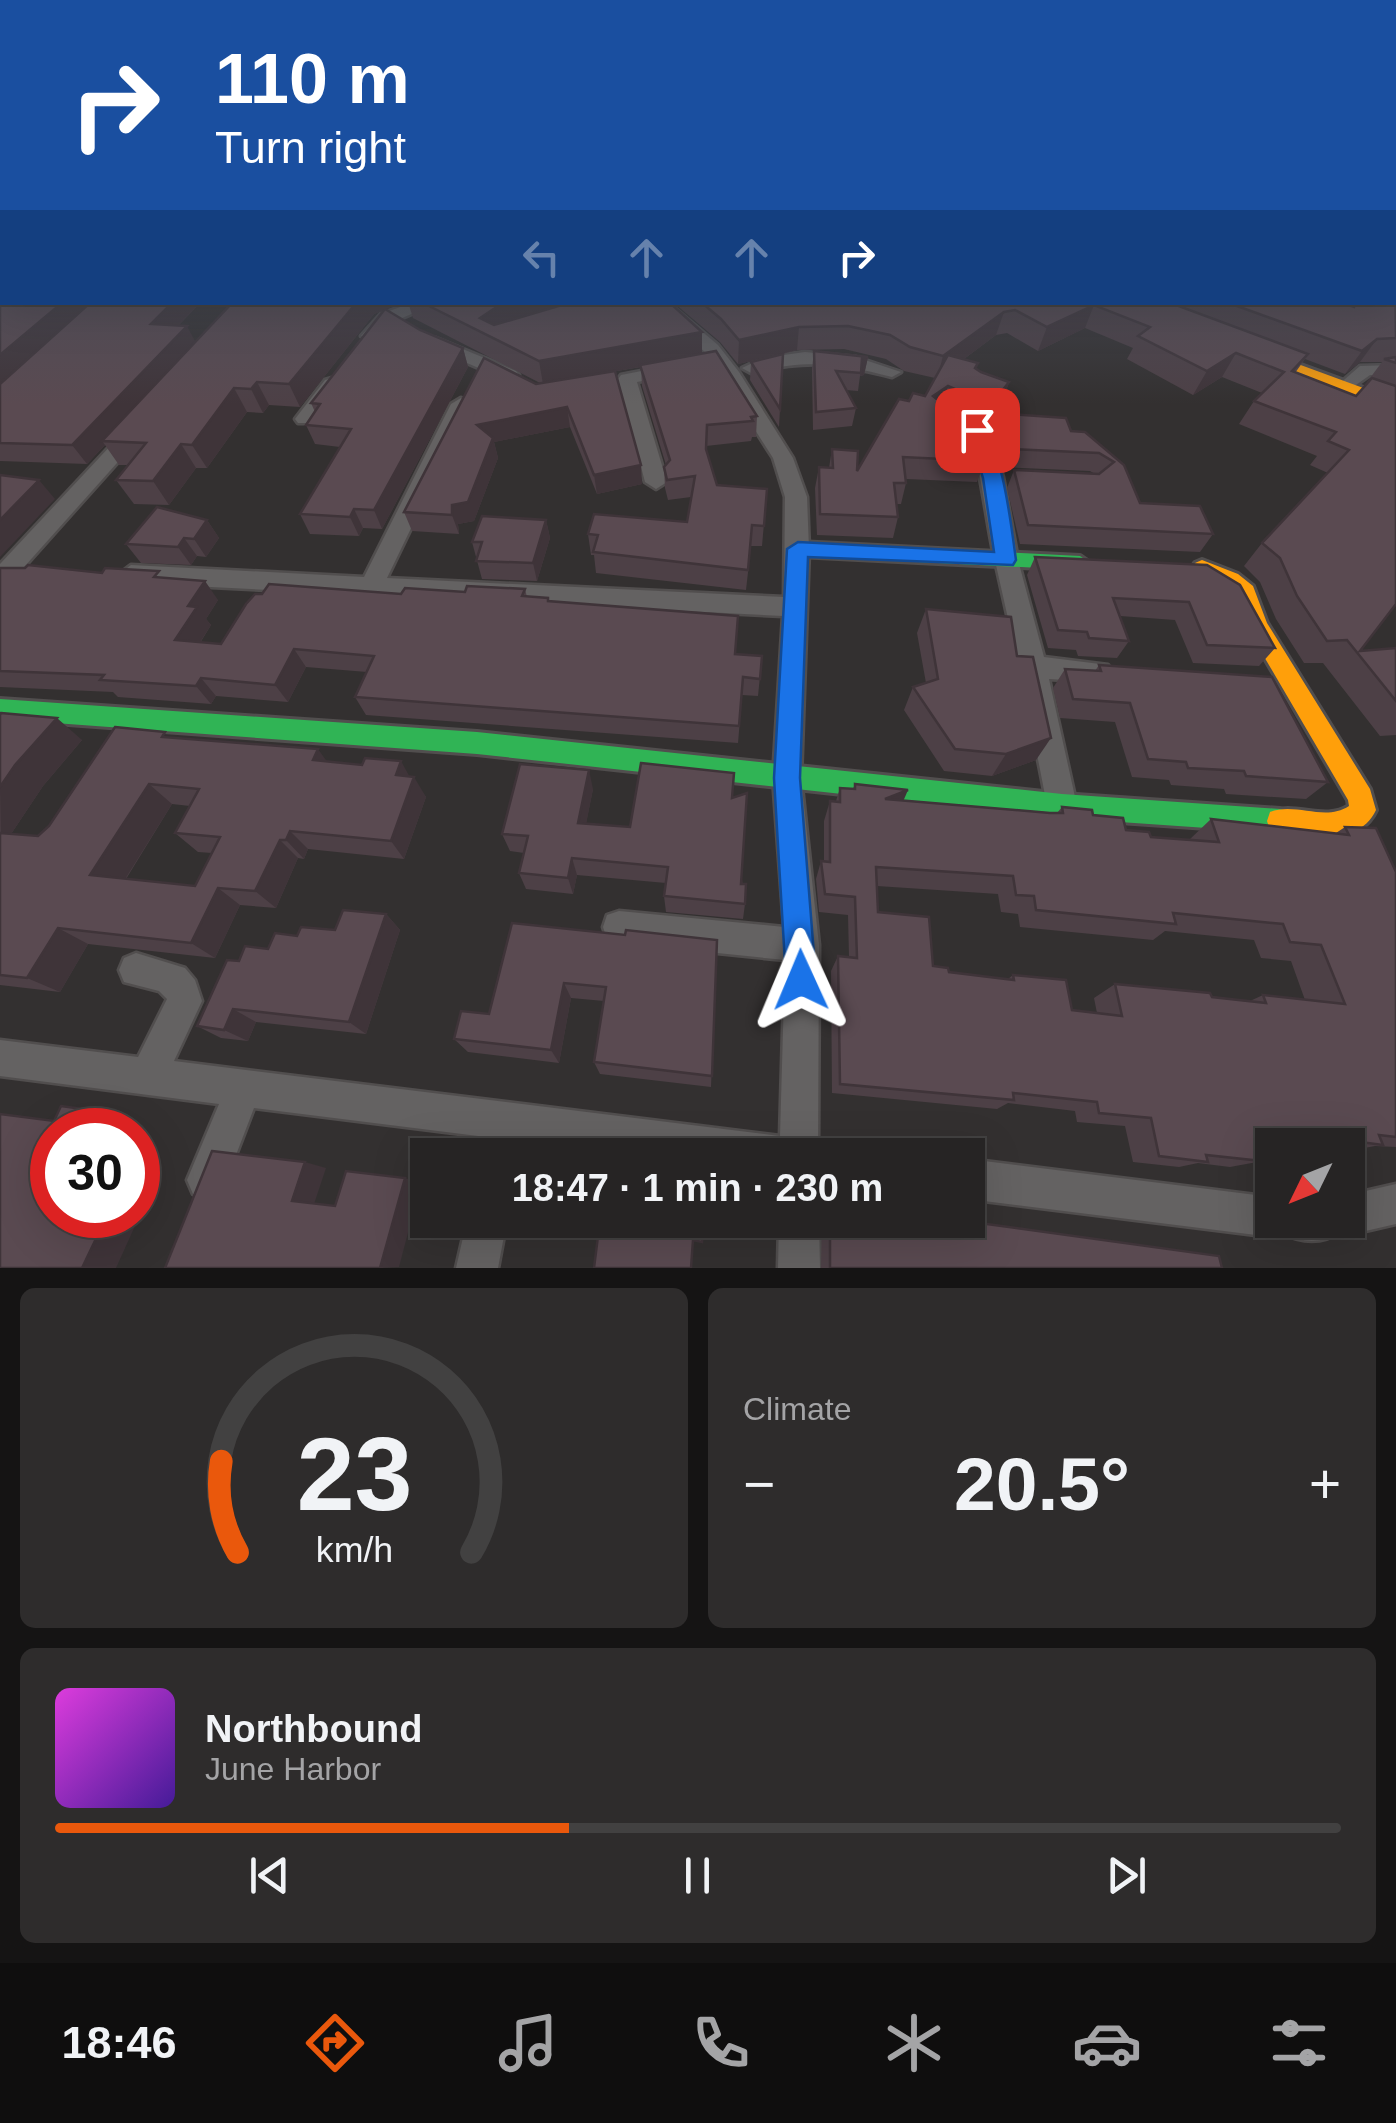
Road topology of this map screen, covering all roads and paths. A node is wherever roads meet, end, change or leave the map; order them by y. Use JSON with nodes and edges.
{"nodes":[{"id":1,"x":421,"y":305,"type":"edge"},
{"id":2,"x":659,"y":305,"type":"edge"},
{"id":3,"x":379,"y":318,"type":"junction"},
{"id":4,"x":1234,"y":346,"type":"edge"},
{"id":5,"x":482,"y":364,"type":"junction"},
{"id":6,"x":710,"y":367,"type":"junction"},
{"id":7,"x":1396,"y":370,"type":"edge"},
{"id":8,"x":892,"y":372,"type":"dead end"},
{"id":9,"x":1346,"y":386,"type":"junction"},
{"id":10,"x":533,"y":391,"type":"edge"},
{"id":11,"x":1396,"y":406,"type":"edge"},
{"id":12,"x":150,"y":415,"type":"edge"},
{"id":13,"x":941,"y":417,"type":"edge"},
{"id":14,"x":304,"y":419,"type":"edge"},
{"id":15,"x":656,"y":482,"type":"dead end"},
{"id":16,"x":798,"y":549,"type":"junction"},
{"id":17,"x":1006,"y":560,"type":"junction"},
{"id":18,"x":1101,"y":563,"type":"edge"},
{"id":19,"x":1178,"y":566,"type":"edge"},
{"id":20,"x":47,"y":571,"type":"edge"},
{"id":21,"x":104,"y":573,"type":"edge"},
{"id":22,"x":4,"y":574,"type":"edge"},
{"id":23,"x":372,"y":584,"type":"junction"},
{"id":24,"x":796,"y":607,"type":"junction"},
{"id":25,"x":1034,"y":667,"type":"junction"},
{"id":26,"x":1126,"y":674,"type":"edge"},
{"id":27,"x":1256,"y":682,"type":"edge"},
{"id":28,"x":1294,"y":684,"type":"junction"},
{"id":29,"x":0,"y":709,"type":"edge"},
{"id":30,"x":787,"y":778,"type":"junction"},
{"id":31,"x":1062,"y":806,"type":"junction"},
{"id":32,"x":620,"y":927,"type":"dead end"},
{"id":33,"x":802,"y":945,"type":"junction"},
{"id":34,"x":136,"y":970,"type":"dead end"},
{"id":35,"x":0,"y":1058,"type":"edge"},
{"id":36,"x":147,"y":1078,"type":"junction"},
{"id":37,"x":244,"y":1087,"type":"junction"},
{"id":38,"x":504,"y":1138,"type":"edge"},
{"id":39,"x":798,"y":1138,"type":"edge"},
{"id":40,"x":985,"y":1180,"type":"edge"},
{"id":41,"x":1396,"y":1204,"type":"edge"},
{"id":42,"x":1365,"y":1211,"type":"edge"},
{"id":43,"x":193,"y":1214,"type":"edge"},
{"id":44,"x":1255,"y":1215,"type":"edge"},
{"id":45,"x":483,"y":1238,"type":"edge"},
{"id":46,"x":799,"y":1238,"type":"edge"},
{"id":47,"x":477,"y":1268,"type":"edge"},
{"id":48,"x":799,"y":1268,"type":"edge"}],
"edges":[{"from":1,"to":3,"type":"street"},
{"from":2,"to":6,"type":"street"},
{"from":3,"to":5,"type":"street"},
{"from":3,"to":14,"type":"street"},
{"from":4,"to":9,"type":"street"},
{"from":5,"to":10,"type":"street"},
{"from":5,"to":23,"type":"street"},
{"from":6,"to":8,"type":"street"},
{"from":6,"to":15,"type":"street"},
{"from":6,"to":16,"type":"street"},
{"from":7,"to":9,"type":"street"},
{"from":9,"to":11,"type":"street"},
{"from":12,"to":22,"type":"street"},
{"from":13,"to":17,"type":"street"},
{"from":16,"to":17,"type":"street"},
{"from":16,"to":24,"type":"street"},
{"from":17,"to":18,"type":"street"},
{"from":17,"to":25,"type":"street"},
{"from":19,"to":28,"type":"street"},
{"from":20,"to":22,"type":"street"},
{"from":21,"to":23,"type":"street"},
{"from":23,"to":24,"type":"street"},
{"from":24,"to":30,"type":"street"},
{"from":25,"to":26,"type":"street"},
{"from":25,"to":31,"type":"street"},
{"from":27,"to":28,"type":"street"},
{"from":28,"to":31,"type":"street"},
{"from":29,"to":30,"type":"street"},
{"from":30,"to":31,"type":"street"},
{"from":30,"to":33,"type":"street"},
{"from":32,"to":33,"type":"street"},
{"from":33,"to":39,"type":"street"},
{"from":34,"to":36,"type":"street"},
{"from":35,"to":36,"type":"street"},
{"from":36,"to":37,"type":"street"},
{"from":37,"to":38,"type":"street"},
{"from":37,"to":43,"type":"street"},
{"from":40,"to":44,"type":"street"},
{"from":41,"to":42,"type":"street"},
{"from":45,"to":47,"type":"street"},
{"from":46,"to":48,"type":"street"}]}
